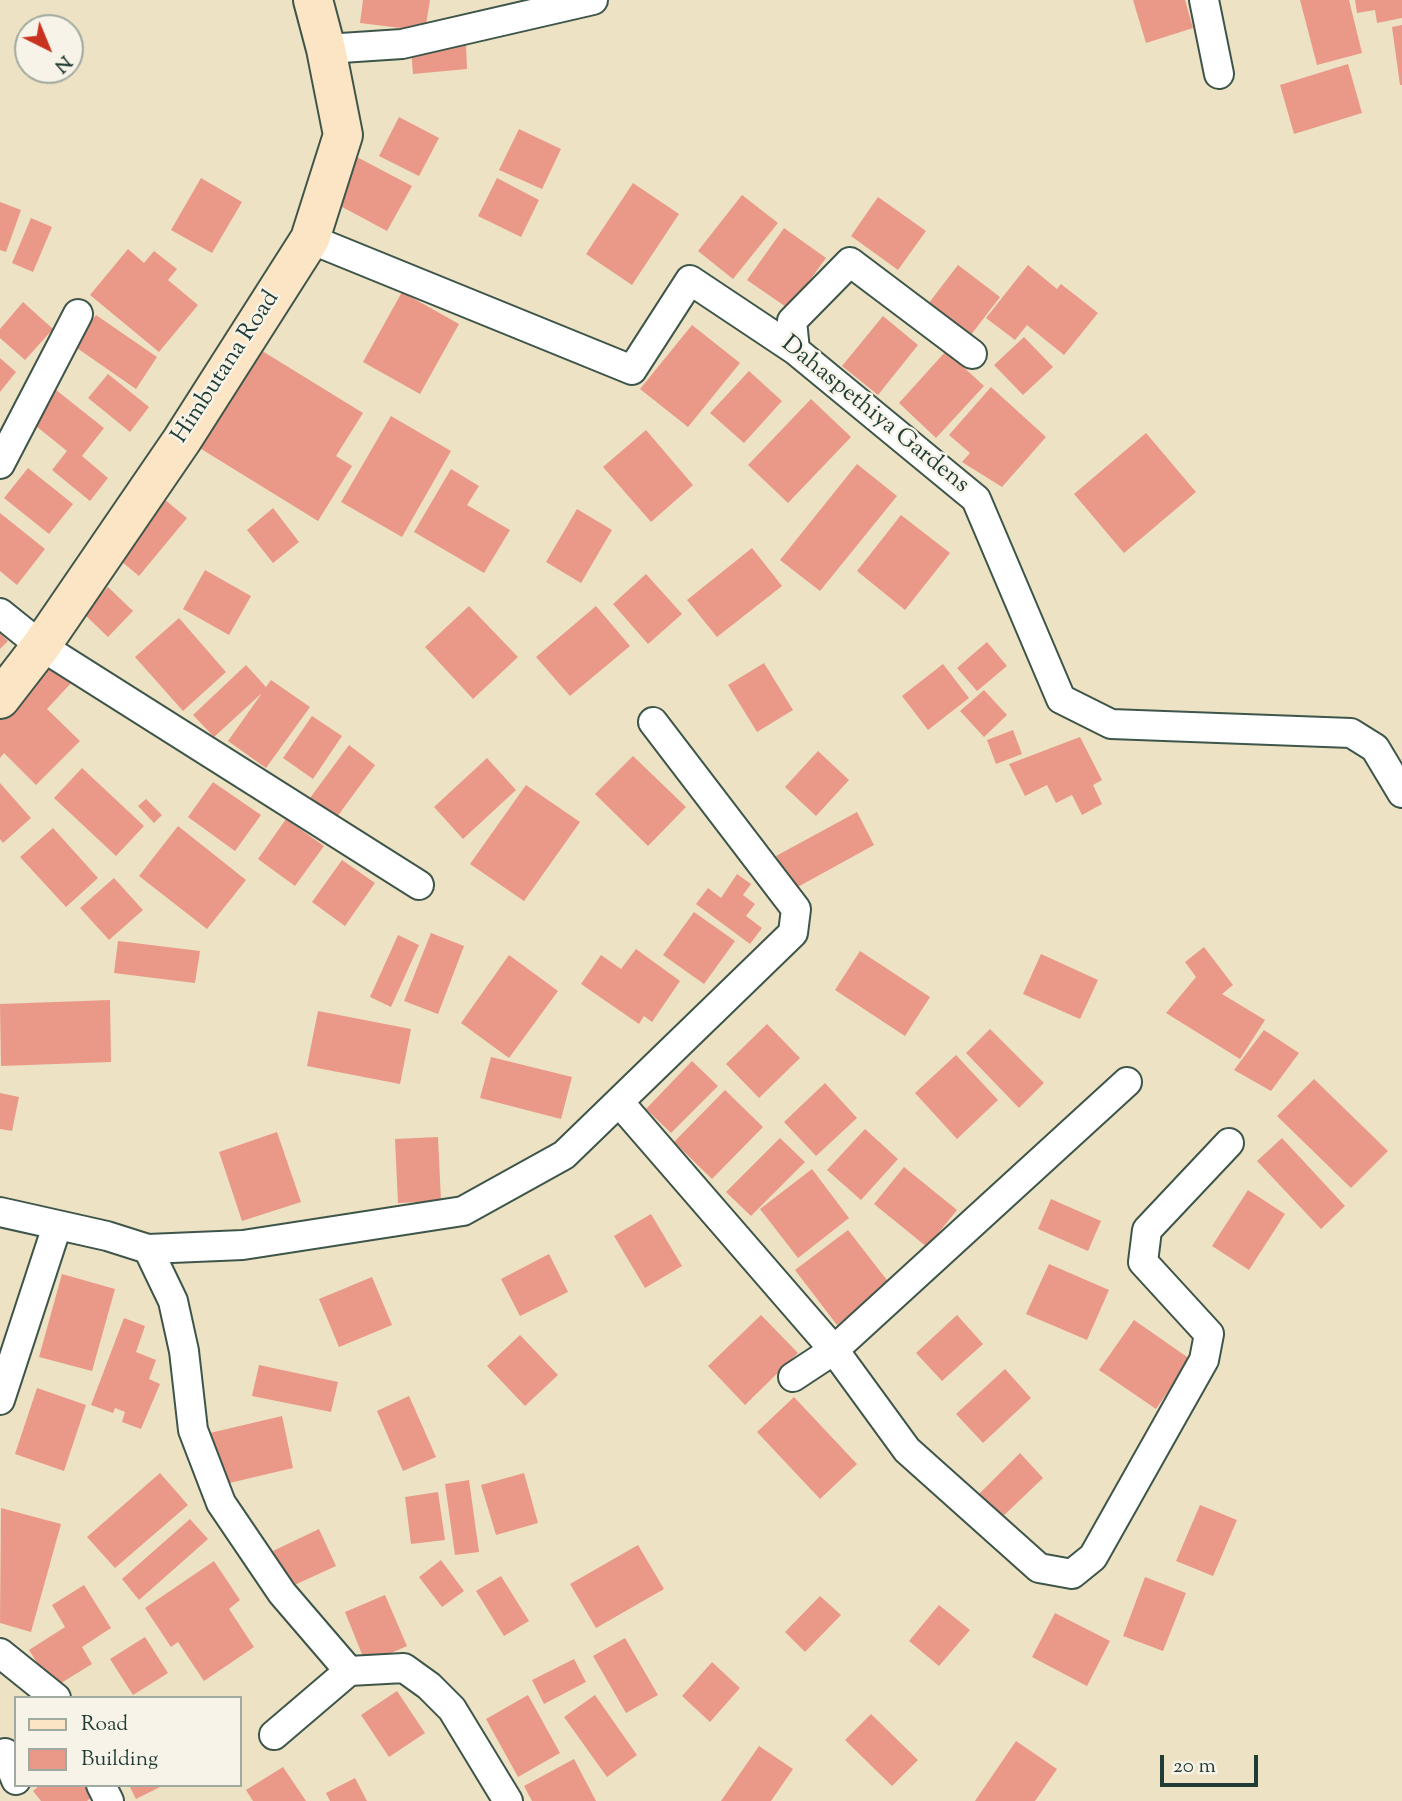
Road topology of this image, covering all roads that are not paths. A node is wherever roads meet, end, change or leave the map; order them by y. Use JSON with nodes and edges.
{"nodes":[{"id":1,"x":313,"y":0,"type":"edge"},
{"id":2,"x":593,"y":0,"type":"edge"},
{"id":3,"x":1204,"y":0,"type":"edge"},
{"id":4,"x":327,"y":49,"type":"junction"},
{"id":5,"x":1219,"y":74,"type":"dead end"},
{"id":6,"x":310,"y":239,"type":"junction"},
{"id":7,"x":78,"y":314,"type":"dead end"},
{"id":8,"x":795,"y":350,"type":"junction"},
{"id":9,"x":972,"y":354,"type":"dead end"},
{"id":10,"x":0,"y":464,"type":"edge"},
{"id":11,"x":0,"y":613,"type":"edge"},
{"id":12,"x":41,"y":646,"type":"junction"},
{"id":13,"x":0,"y":699,"type":"edge"},
{"id":14,"x":653,"y":722,"type":"dead end"},
{"id":15,"x":1402,"y":793,"type":"edge"},
{"id":16,"x":419,"y":885,"type":"dead end"},
{"id":17,"x":1127,"y":1082,"type":"dead end"},
{"id":18,"x":619,"y":1102,"type":"junction"},
{"id":19,"x":1229,"y":1143,"type":"dead end"},
{"id":20,"x":0,"y":1212,"type":"edge"},
{"id":21,"x":57,"y":1226,"type":"junction"},
{"id":22,"x":148,"y":1249,"type":"junction"},
{"id":23,"x":834,"y":1350,"type":"junction"},
{"id":24,"x":793,"y":1377,"type":"dead end"},
{"id":25,"x":0,"y":1400,"type":"edge"},
{"id":26,"x":0,"y":1653,"type":"edge"},
{"id":27,"x":349,"y":1671,"type":"junction"},
{"id":28,"x":54,"y":1696,"type":"edge"},
{"id":29,"x":274,"y":1735,"type":"dead end"},
{"id":30,"x":5,"y":1753,"type":"dead end"},
{"id":31,"x":14,"y":1776,"type":"edge"},
{"id":32,"x":508,"y":1801,"type":"edge"}],
"edges":[{"from":1,"to":4,"type":"street","name":"Himbutana Road"},
{"from":2,"to":4,"type":"street"},
{"from":3,"to":5,"type":"street"},
{"from":4,"to":6,"type":"street","name":"Himbutana Road"},
{"from":6,"to":8,"type":"street","name":"Dahaspethiya Gardens"},
{"from":6,"to":12,"type":"street","name":"Himbutana Road"},
{"from":7,"to":10,"type":"street"},
{"from":8,"to":9,"type":"street"},
{"from":8,"to":15,"type":"street","name":"Dahaspethiya Gardens"},
{"from":11,"to":12,"type":"street"},
{"from":12,"to":13,"type":"street","name":"Himbutana Road"},
{"from":12,"to":16,"type":"street"},
{"from":14,"to":18,"type":"street"},
{"from":17,"to":23,"type":"street"},
{"from":18,"to":22,"type":"street"},
{"from":18,"to":23,"type":"street"},
{"from":19,"to":23,"type":"street"},
{"from":20,"to":21,"type":"street"},
{"from":21,"to":22,"type":"street"},
{"from":21,"to":25,"type":"street"},
{"from":22,"to":27,"type":"street"},
{"from":23,"to":24,"type":"street"},
{"from":26,"to":28,"type":"street"},
{"from":27,"to":29,"type":"street"},
{"from":27,"to":32,"type":"street"},
{"from":30,"to":31,"type":"street"}]}
